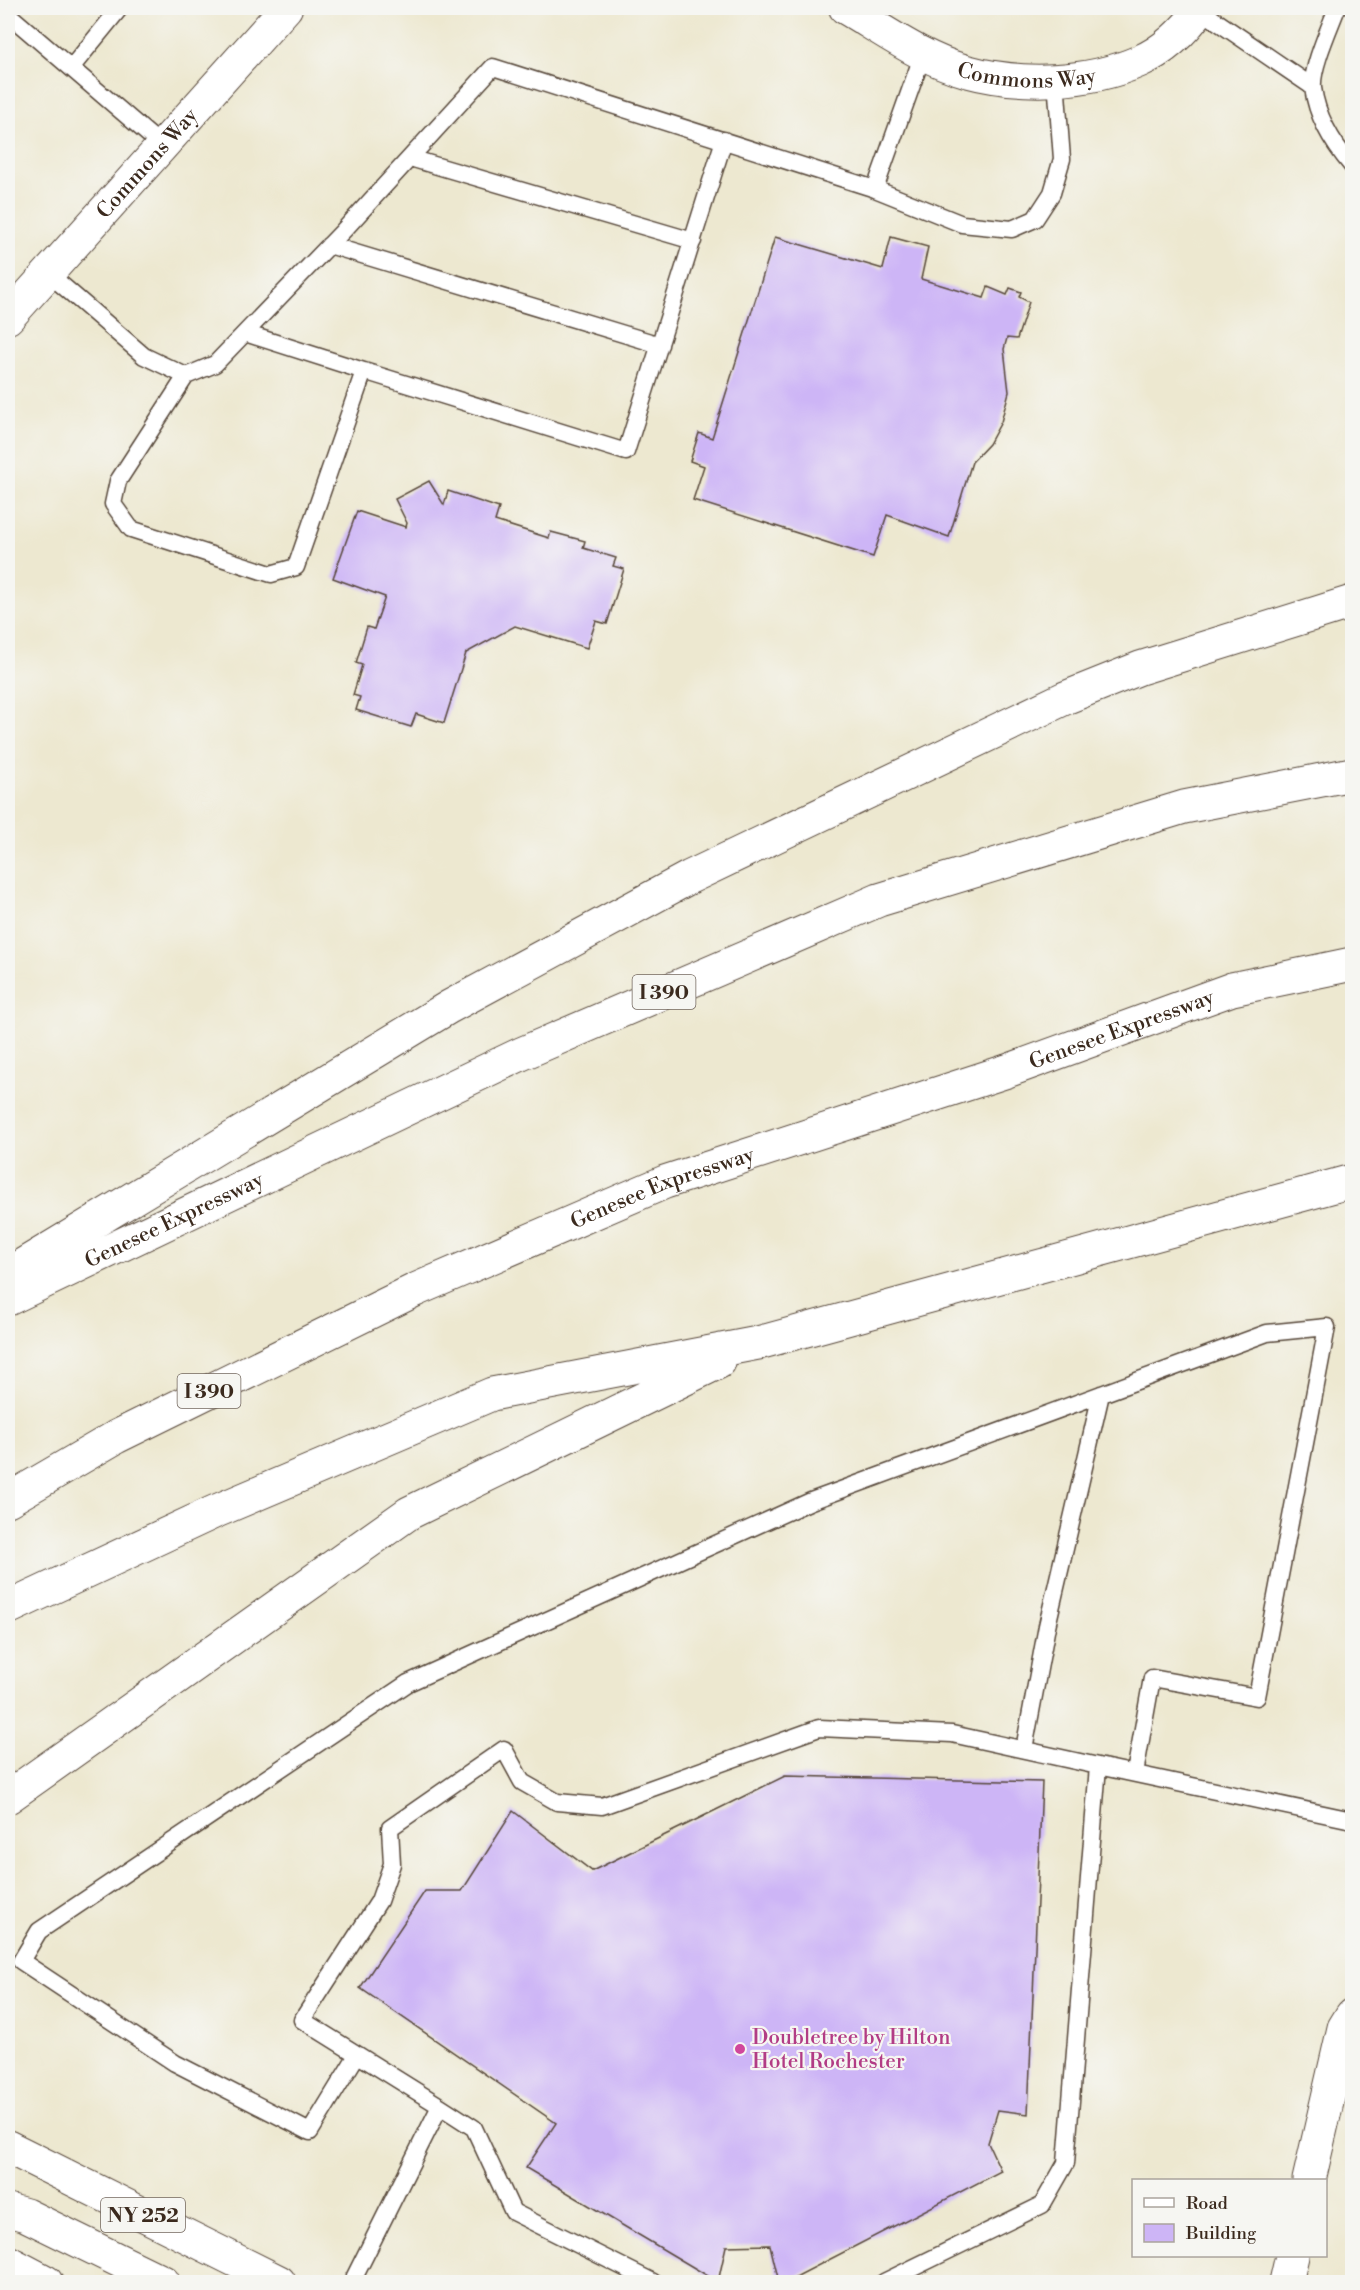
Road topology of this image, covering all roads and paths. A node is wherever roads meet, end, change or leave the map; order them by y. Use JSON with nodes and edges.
{"nodes":[{"id":1,"x":120,"y":8,"type":"edge"},
{"id":2,"x":286,"y":8,"type":"edge"},
{"id":3,"x":845,"y":8,"type":"edge"},
{"id":4,"x":1337,"y":8,"type":"edge"},
{"id":5,"x":1200,"y":9,"type":"edge"},
{"id":6,"x":8,"y":14,"type":"edge"},
{"id":7,"x":923,"y":54,"type":"junction"},
{"id":8,"x":71,"y":68,"type":"junction"},
{"id":9,"x":1056,"y":80,"type":"junction"},
{"id":10,"x":1313,"y":87,"type":"junction"},
{"id":11,"x":724,"y":140,"type":"junction"},
{"id":12,"x":162,"y":146,"type":"junction"},
{"id":13,"x":410,"y":158,"type":"junction"},
{"id":14,"x":1353,"y":166,"type":"edge"},
{"id":15,"x":875,"y":189,"type":"junction"},
{"id":16,"x":693,"y":242,"type":"junction"},
{"id":17,"x":329,"y":245,"type":"junction"},
{"id":18,"x":48,"y":273,"type":"junction"},
{"id":19,"x":8,"y":318,"type":"edge"},
{"id":20,"x":245,"y":333,"type":"junction"},
{"id":21,"x":660,"y":345,"type":"junction"},
{"id":22,"x":364,"y":371,"type":"junction"},
{"id":23,"x":186,"y":376,"type":"junction"},
{"id":24,"x":1350,"y":602,"type":"edge"},
{"id":25,"x":1353,"y":774,"type":"edge"},
{"id":26,"x":1353,"y":964,"type":"edge"},
{"id":27,"x":1353,"y":1181,"type":"edge"},
{"id":28,"x":8,"y":1274,"type":"edge"},
{"id":29,"x":8,"y":1299,"type":"edge"},
{"id":30,"x":758,"y":1343,"type":"junction"},
{"id":31,"x":1101,"y":1394,"type":"junction"},
{"id":32,"x":8,"y":1500,"type":"edge"},
{"id":33,"x":8,"y":1608,"type":"edge"},
{"id":34,"x":1023,"y":1749,"type":"junction"},
{"id":35,"x":1098,"y":1766,"type":"junction"},
{"id":36,"x":1135,"y":1773,"type":"junction"},
{"id":37,"x":8,"y":1797,"type":"edge"},
{"id":38,"x":1353,"y":1820,"type":"edge"},
{"id":39,"x":1353,"y":2014,"type":"edge"},
{"id":40,"x":357,"y":2055,"type":"junction"},
{"id":41,"x":440,"y":2106,"type":"junction"},
{"id":42,"x":8,"y":2147,"type":"edge"},
{"id":43,"x":1309,"y":2179,"type":"edge"},
{"id":44,"x":8,"y":2210,"type":"edge"},
{"id":45,"x":1292,"y":2257,"type":"edge"},
{"id":46,"x":8,"y":2262,"type":"edge"},
{"id":47,"x":46,"y":2283,"type":"edge"},
{"id":48,"x":164,"y":2283,"type":"edge"},
{"id":49,"x":279,"y":2283,"type":"edge"},
{"id":50,"x":352,"y":2283,"type":"edge"},
{"id":51,"x":653,"y":2283,"type":"edge"},
{"id":52,"x":884,"y":2283,"type":"edge"},
{"id":53,"x":1286,"y":2283,"type":"edge"}],
"edges":[{"from":1,"to":8,"type":"lane"},
{"from":2,"to":12,"type":"street","name":"Commons Way"},
{"from":3,"to":7,"type":"street","name":"Commons Way"},
{"from":4,"to":10,"type":"lane"},
{"from":5,"to":9,"type":"street","name":"Commons Way"},
{"from":5,"to":10,"type":"lane"},
{"from":6,"to":8,"type":"lane"},
{"from":7,"to":9,"type":"street","name":"Commons Way"},
{"from":7,"to":15,"type":"lane"},
{"from":8,"to":12,"type":"lane"},
{"from":9,"to":15,"type":"lane"},
{"from":10,"to":14,"type":"lane"},
{"from":11,"to":13,"type":"lane"},
{"from":11,"to":15,"type":"lane"},
{"from":11,"to":16,"type":"lane"},
{"from":12,"to":18,"type":"street","name":"Commons Way"},
{"from":13,"to":16,"type":"lane"},
{"from":13,"to":17,"type":"lane"},
{"from":16,"to":21,"type":"lane"},
{"from":17,"to":20,"type":"lane"},
{"from":17,"to":21,"type":"lane"},
{"from":18,"to":19,"type":"street","name":"Commons Way"},
{"from":18,"to":23,"type":"lane"},
{"from":20,"to":22,"type":"lane"},
{"from":20,"to":23,"type":"lane"},
{"from":21,"to":22,"type":"lane"},
{"from":22,"to":23,"type":"lane"},
{"from":24,"to":28,"type":"main road"},
{"from":25,"to":29,"type":"main road","name":"Genesee Expressway","number":"I 390"},
{"from":26,"to":32,"type":"main road","name":"Genesee Expressway","number":"I 390"},
{"from":27,"to":30,"type":"main road"},
{"from":30,"to":33,"type":"main road"},
{"from":30,"to":37,"type":"main road"},
{"from":31,"to":34,"type":"lane"},
{"from":31,"to":36,"type":"lane"},
{"from":31,"to":40,"type":"lane"},
{"from":34,"to":35,"type":"lane"},
{"from":34,"to":40,"type":"lane"},
{"from":35,"to":36,"type":"lane"},
{"from":35,"to":52,"type":"lane"},
{"from":36,"to":38,"type":"lane"},
{"from":39,"to":43,"type":"main road"},
{"from":40,"to":41,"type":"lane"},
{"from":41,"to":50,"type":"lane"},
{"from":41,"to":51,"type":"lane"},
{"from":42,"to":49,"type":"main road","number":"NY 252"},
{"from":44,"to":48,"type":"main road"},
{"from":45,"to":53,"type":"main road"},
{"from":46,"to":47,"type":"main road"}]}
